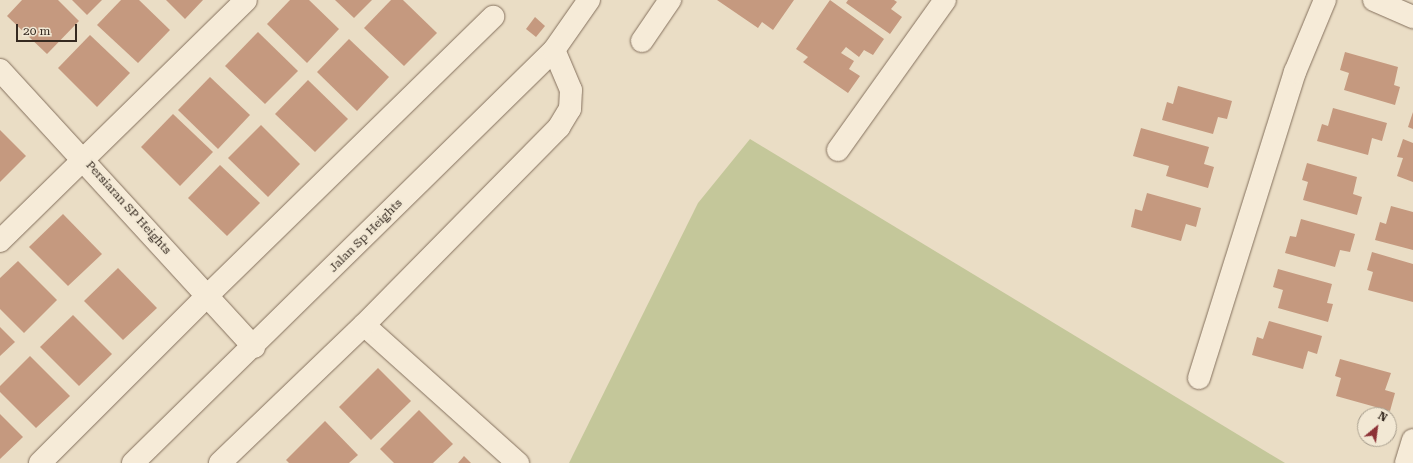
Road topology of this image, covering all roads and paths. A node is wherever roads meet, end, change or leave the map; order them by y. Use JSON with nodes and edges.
{"nodes":[{"id":1,"x":246,"y":0,"type":"edge"},
{"id":2,"x":589,"y":0,"type":"edge"},
{"id":3,"x":670,"y":0,"type":"edge"},
{"id":4,"x":945,"y":0,"type":"edge"},
{"id":5,"x":1325,"y":0,"type":"edge"},
{"id":6,"x":1374,"y":0,"type":"edge"},
{"id":7,"x":493,"y":17,"type":"dead end"},
{"id":8,"x":1413,"y":17,"type":"edge"},
{"id":9,"x":642,"y":41,"type":"dead end"},
{"id":10,"x":554,"y":50,"type":"junction"},
{"id":11,"x":0,"y":70,"type":"edge"},
{"id":12,"x":838,"y":150,"type":"dead end"},
{"id":13,"x":84,"y":159,"type":"junction"},
{"id":14,"x":0,"y":241,"type":"edge"},
{"id":15,"x":207,"y":296,"type":"junction"},
{"id":16,"x":364,"y":326,"type":"junction"},
{"id":17,"x":254,"y":347,"type":"junction"},
{"id":18,"x":1199,"y":378,"type":"dead end"},
{"id":19,"x":1413,"y":440,"type":"edge"},
{"id":20,"x":226,"y":461,"type":"edge"},
{"id":21,"x":40,"y":463,"type":"edge"},
{"id":22,"x":133,"y":463,"type":"edge"},
{"id":23,"x":518,"y":463,"type":"edge"},
{"id":24,"x":1406,"y":463,"type":"edge"}],
"edges":[{"from":1,"to":13,"type":"street"},
{"from":2,"to":10,"type":"street","name":"Jalan Sp Heights"},
{"from":3,"to":9,"type":"street"},
{"from":4,"to":12,"type":"street"},
{"from":5,"to":18,"type":"street"},
{"from":6,"to":8,"type":"street"},
{"from":7,"to":15,"type":"street"},
{"from":10,"to":16,"type":"street"},
{"from":10,"to":17,"type":"street","name":"Jalan Sp Heights"},
{"from":11,"to":13,"type":"street","name":"Persiaran SP Heights"},
{"from":13,"to":14,"type":"street"},
{"from":13,"to":15,"type":"street","name":"Persiaran SP Heights"},
{"from":15,"to":17,"type":"street","name":"Persiaran SP Heights"},
{"from":15,"to":21,"type":"street"},
{"from":16,"to":20,"type":"street"},
{"from":16,"to":23,"type":"street"},
{"from":17,"to":22,"type":"street","name":"Jalan Sp Heights"},
{"from":19,"to":24,"type":"street"}]}
